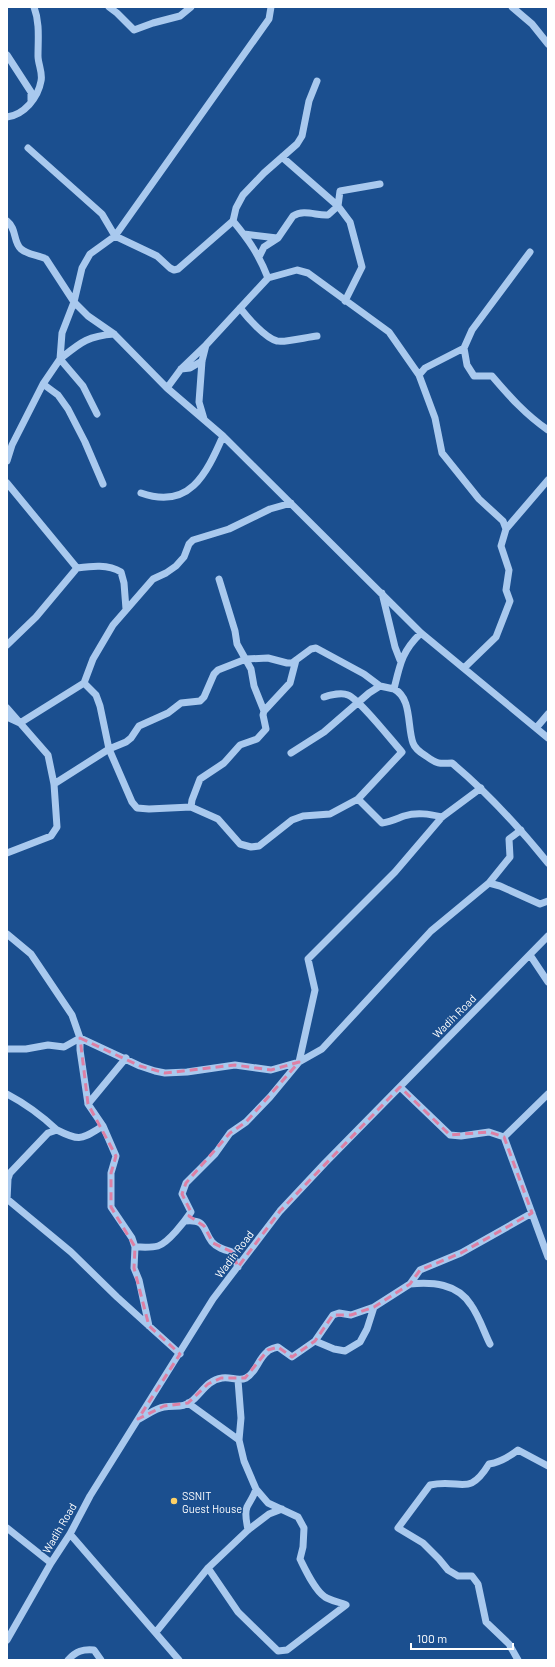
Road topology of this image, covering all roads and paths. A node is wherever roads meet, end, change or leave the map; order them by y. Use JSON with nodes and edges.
{"nodes":[{"id":1,"x":34,"y":7,"type":"edge"},
{"id":2,"x":109,"y":7,"type":"edge"},
{"id":3,"x":191,"y":7,"type":"edge"},
{"id":4,"x":271,"y":7,"type":"edge"},
{"id":5,"x":512,"y":7,"type":"edge"},
{"id":6,"x":548,"y":44,"type":"edge"},
{"id":7,"x":7,"y":55,"type":"edge"},
{"id":8,"x":317,"y":81,"type":"dead end"},
{"id":9,"x":29,"y":106,"type":"junction"},
{"id":10,"x":7,"y":117,"type":"edge"},
{"id":11,"x":28,"y":148,"type":"dead end"},
{"id":12,"x":282,"y":157,"type":"junction"},
{"id":13,"x":380,"y":184,"type":"dead end"},
{"id":14,"x":340,"y":191,"type":"junction"},
{"id":15,"x":325,"y":194,"type":"junction"},
{"id":16,"x":338,"y":206,"type":"junction"},
{"id":17,"x":7,"y":221,"type":"edge"},
{"id":18,"x":233,"y":221,"type":"junction"},
{"id":19,"x":244,"y":234,"type":"junction"},
{"id":20,"x":115,"y":236,"type":"junction"},
{"id":21,"x":278,"y":238,"type":"junction"},
{"id":22,"x":530,"y":252,"type":"dead end"},
{"id":23,"x":259,"y":257,"type":"junction"},
{"id":24,"x":268,"y":278,"type":"junction"},
{"id":25,"x":345,"y":301,"type":"junction"},
{"id":26,"x":74,"y":302,"type":"junction"},
{"id":27,"x":240,"y":308,"type":"junction"},
{"id":28,"x":114,"y":334,"type":"junction"},
{"id":29,"x":317,"y":336,"type":"dead end"},
{"id":30,"x":206,"y":345,"type":"junction"},
{"id":31,"x":464,"y":348,"type":"junction"},
{"id":32,"x":60,"y":359,"type":"junction"},
{"id":33,"x":202,"y":361,"type":"junction"},
{"id":34,"x":181,"y":369,"type":"junction"},
{"id":35,"x":419,"y":375,"type":"junction"},
{"id":36,"x":43,"y":384,"type":"junction"},
{"id":37,"x":166,"y":388,"type":"junction"},
{"id":38,"x":97,"y":414,"type":"dead end"},
{"id":39,"x":204,"y":420,"type":"junction"},
{"id":40,"x":548,"y":430,"type":"edge"},
{"id":41,"x":223,"y":436,"type":"junction"},
{"id":42,"x":7,"y":461,"type":"edge"},
{"id":43,"x":548,"y":480,"type":"edge"},
{"id":44,"x":7,"y":483,"type":"edge"},
{"id":45,"x":102,"y":484,"type":"dead end"},
{"id":46,"x":140,"y":493,"type":"dead end"},
{"id":47,"x":291,"y":503,"type":"junction"},
{"id":48,"x":506,"y":530,"type":"junction"},
{"id":49,"x":76,"y":568,"type":"junction"},
{"id":50,"x":219,"y":579,"type":"dead end"},
{"id":51,"x":382,"y":592,"type":"junction"},
{"id":52,"x":126,"y":609,"type":"junction"},
{"id":53,"x":421,"y":633,"type":"junction"},
{"id":54,"x":7,"y":645,"type":"edge"},
{"id":55,"x":246,"y":659,"type":"junction"},
{"id":56,"x":296,"y":660,"type":"junction"},
{"id":57,"x":400,"y":660,"type":"junction"},
{"id":58,"x":464,"y":668,"type":"junction"},
{"id":59,"x":84,"y":683,"type":"junction"},
{"id":60,"x":380,"y":686,"type":"junction"},
{"id":61,"x":394,"y":689,"type":"junction"},
{"id":62,"x":324,"y":697,"type":"dead end"},
{"id":63,"x":358,"y":702,"type":"junction"},
{"id":64,"x":7,"y":708,"type":"edge"},
{"id":65,"x":264,"y":711,"type":"junction"},
{"id":66,"x":548,"y":714,"type":"edge"},
{"id":67,"x":7,"y":717,"type":"edge"},
{"id":68,"x":20,"y":723,"type":"junction"},
{"id":69,"x":537,"y":727,"type":"junction"},
{"id":70,"x":548,"y":738,"type":"edge"},
{"id":71,"x":413,"y":744,"type":"junction"},
{"id":72,"x":109,"y":750,"type":"junction"},
{"id":73,"x":402,"y":752,"type":"junction"},
{"id":74,"x":291,"y":753,"type":"dead end"},
{"id":75,"x":54,"y":784,"type":"junction"},
{"id":76,"x":482,"y":788,"type":"junction"},
{"id":77,"x":358,"y":799,"type":"junction"},
{"id":78,"x":191,"y":807,"type":"junction"},
{"id":79,"x":442,"y":817,"type":"junction"},
{"id":80,"x":521,"y":830,"type":"junction"},
{"id":81,"x":7,"y":853,"type":"edge"},
{"id":82,"x":548,"y":863,"type":"edge"},
{"id":83,"x":489,"y":883,"type":"junction"},
{"id":84,"x":548,"y":901,"type":"edge"},
{"id":85,"x":7,"y":934,"type":"edge"},
{"id":86,"x":548,"y":936,"type":"edge"},
{"id":87,"x":530,"y":955,"type":"junction"},
{"id":88,"x":548,"y":982,"type":"edge"},
{"id":89,"x":80,"y":1038,"type":"junction"},
{"id":90,"x":7,"y":1049,"type":"edge"},
{"id":91,"x":126,"y":1058,"type":"junction"},
{"id":92,"x":299,"y":1062,"type":"junction"},
{"id":93,"x":400,"y":1087,"type":"junction"},
{"id":94,"x":7,"y":1094,"type":"edge"},
{"id":95,"x":548,"y":1094,"type":"edge"},
{"id":96,"x":88,"y":1104,"type":"junction"},
{"id":97,"x":103,"y":1126,"type":"junction"},
{"id":98,"x":57,"y":1130,"type":"junction"},
{"id":99,"x":504,"y":1137,"type":"junction"},
{"id":100,"x":7,"y":1200,"type":"edge"},
{"id":101,"x":532,"y":1213,"type":"junction"},
{"id":102,"x":185,"y":1221,"type":"junction"},
{"id":103,"x":135,"y":1247,"type":"junction"},
{"id":104,"x":548,"y":1257,"type":"edge"},
{"id":105,"x":238,"y":1267,"type":"junction"},
{"id":106,"x":410,"y":1284,"type":"junction"},
{"id":107,"x":374,"y":1306,"type":"junction"},
{"id":108,"x":149,"y":1326,"type":"junction"},
{"id":109,"x":315,"y":1341,"type":"junction"},
{"id":110,"x":490,"y":1344,"type":"dead end"},
{"id":111,"x":180,"y":1354,"type":"junction"},
{"id":112,"x":238,"y":1380,"type":"junction"},
{"id":113,"x":188,"y":1403,"type":"junction"},
{"id":114,"x":138,"y":1419,"type":"junction"},
{"id":115,"x":239,"y":1440,"type":"junction"},
{"id":116,"x":548,"y":1466,"type":"edge"},
{"id":117,"x":256,"y":1489,"type":"junction"},
{"id":118,"x":282,"y":1509,"type":"junction"},
{"id":119,"x":7,"y":1528,"type":"edge"},
{"id":120,"x":248,"y":1530,"type":"junction"},
{"id":121,"x":70,"y":1534,"type":"junction"},
{"id":122,"x":51,"y":1563,"type":"junction"},
{"id":123,"x":208,"y":1568,"type":"junction"},
{"id":124,"x":156,"y":1632,"type":"junction"},
{"id":125,"x":7,"y":1640,"type":"edge"},
{"id":126,"x":68,"y":1660,"type":"edge"},
{"id":127,"x":101,"y":1660,"type":"edge"},
{"id":128,"x":179,"y":1660,"type":"edge"},
{"id":129,"x":518,"y":1660,"type":"edge"}],
"edges":[{"from":1,"to":9,"type":"street"},
{"from":2,"to":3,"type":"street"},
{"from":4,"to":20,"type":"street"},
{"from":5,"to":6,"type":"street"},
{"from":7,"to":9,"type":"street"},
{"from":8,"to":12,"type":"street"},
{"from":9,"to":10,"type":"street"},
{"from":11,"to":20,"type":"street"},
{"from":12,"to":15,"type":"street"},
{"from":12,"to":18,"type":"street"},
{"from":13,"to":14,"type":"street"},
{"from":14,"to":15,"type":"street"},
{"from":14,"to":16,"type":"street"},
{"from":15,"to":16,"type":"street"},
{"from":16,"to":21,"type":"street"},
{"from":16,"to":25,"type":"street"},
{"from":17,"to":26,"type":"street"},
{"from":18,"to":19,"type":"street"},
{"from":18,"to":20,"type":"street"},
{"from":19,"to":21,"type":"street"},
{"from":19,"to":23,"type":"street"},
{"from":20,"to":26,"type":"street"},
{"from":21,"to":23,"type":"street"},
{"from":22,"to":31,"type":"street"},
{"from":23,"to":24,"type":"street"},
{"from":24,"to":25,"type":"street"},
{"from":24,"to":27,"type":"street"},
{"from":25,"to":35,"type":"street"},
{"from":26,"to":28,"type":"street"},
{"from":26,"to":32,"type":"street"},
{"from":27,"to":29,"type":"street"},
{"from":27,"to":30,"type":"street"},
{"from":28,"to":32,"type":"street"},
{"from":28,"to":37,"type":"street"},
{"from":30,"to":33,"type":"street"},
{"from":30,"to":34,"type":"street"},
{"from":31,"to":35,"type":"street"},
{"from":31,"to":40,"type":"street"},
{"from":32,"to":36,"type":"street"},
{"from":32,"to":38,"type":"street"},
{"from":33,"to":34,"type":"street"},
{"from":33,"to":39,"type":"street"},
{"from":34,"to":37,"type":"street"},
{"from":35,"to":48,"type":"street"},
{"from":36,"to":42,"type":"street"},
{"from":36,"to":45,"type":"street"},
{"from":37,"to":39,"type":"street"},
{"from":39,"to":41,"type":"street"},
{"from":41,"to":46,"type":"street"},
{"from":41,"to":47,"type":"street"},
{"from":43,"to":48,"type":"street"},
{"from":44,"to":49,"type":"street"},
{"from":47,"to":51,"type":"street"},
{"from":47,"to":52,"type":"street"},
{"from":48,"to":58,"type":"street"},
{"from":49,"to":52,"type":"street"},
{"from":49,"to":54,"type":"street"},
{"from":50,"to":55,"type":"street"},
{"from":51,"to":53,"type":"street"},
{"from":51,"to":57,"type":"street"},
{"from":52,"to":59,"type":"street"},
{"from":53,"to":57,"type":"street"},
{"from":53,"to":58,"type":"street"},
{"from":55,"to":56,"type":"street"},
{"from":55,"to":65,"type":"street"},
{"from":55,"to":72,"type":"street"},
{"from":56,"to":60,"type":"street"},
{"from":56,"to":65,"type":"street"},
{"from":57,"to":61,"type":"street"},
{"from":58,"to":69,"type":"street"},
{"from":59,"to":68,"type":"street"},
{"from":59,"to":72,"type":"street"},
{"from":60,"to":61,"type":"street"},
{"from":60,"to":63,"type":"street"},
{"from":61,"to":71,"type":"street"},
{"from":62,"to":63,"type":"street"},
{"from":63,"to":73,"type":"street"},
{"from":63,"to":74,"type":"street"},
{"from":64,"to":68,"type":"street"},
{"from":65,"to":78,"type":"street"},
{"from":66,"to":69,"type":"street"},
{"from":67,"to":68,"type":"street"},
{"from":68,"to":75,"type":"street"},
{"from":69,"to":70,"type":"street"},
{"from":71,"to":73,"type":"street"},
{"from":71,"to":76,"type":"street"},
{"from":72,"to":75,"type":"street"},
{"from":72,"to":78,"type":"street"},
{"from":73,"to":77,"type":"street"},
{"from":75,"to":81,"type":"street"},
{"from":76,"to":79,"type":"street"},
{"from":76,"to":80,"type":"street"},
{"from":77,"to":78,"type":"street"},
{"from":77,"to":79,"type":"street"},
{"from":79,"to":92,"type":"street"},
{"from":80,"to":82,"type":"street"},
{"from":80,"to":83,"type":"street"},
{"from":83,"to":84,"type":"street"},
{"from":83,"to":92,"type":"street"},
{"from":85,"to":89,"type":"street"},
{"from":86,"to":87,"type":"street","name":"Wadih Road"},
{"from":87,"to":88,"type":"street"},
{"from":87,"to":93,"type":"street","name":"Wadih Road"},
{"from":89,"to":90,"type":"street"},
{"from":89,"to":91,"type":"street"},
{"from":89,"to":96,"type":"street"},
{"from":91,"to":92,"type":"street"},
{"from":91,"to":96,"type":"street"},
{"from":92,"to":102,"type":"street"},
{"from":93,"to":99,"type":"street"},
{"from":93,"to":105,"type":"street","name":"Wadih Road"},
{"from":94,"to":98,"type":"street"},
{"from":95,"to":99,"type":"street"},
{"from":96,"to":97,"type":"street"},
{"from":97,"to":98,"type":"street"},
{"from":97,"to":103,"type":"street"},
{"from":98,"to":100,"type":"street"},
{"from":99,"to":101,"type":"street"},
{"from":100,"to":108,"type":"street"},
{"from":101,"to":104,"type":"street"},
{"from":101,"to":106,"type":"street"},
{"from":102,"to":103,"type":"street"},
{"from":102,"to":105,"type":"street"},
{"from":103,"to":108,"type":"street"},
{"from":105,"to":111,"type":"street","name":"Wadih Road"},
{"from":106,"to":107,"type":"street"},
{"from":106,"to":110,"type":"street"},
{"from":107,"to":109,"type":"street"},
{"from":107,"to":109,"type":"street"},
{"from":108,"to":111,"type":"street"},
{"from":109,"to":112,"type":"street"},
{"from":111,"to":114,"type":"street","name":"Wadih Road"},
{"from":112,"to":113,"type":"street"},
{"from":112,"to":115,"type":"street"},
{"from":113,"to":114,"type":"street"},
{"from":113,"to":115,"type":"street"},
{"from":114,"to":121,"type":"street","name":"Wadih Road"},
{"from":115,"to":117,"type":"street"},
{"from":116,"to":129,"type":"street"},
{"from":117,"to":118,"type":"street"},
{"from":117,"to":120,"type":"street"},
{"from":118,"to":120,"type":"street"},
{"from":118,"to":123,"type":"street"},
{"from":119,"to":122,"type":"street"},
{"from":120,"to":123,"type":"street"},
{"from":121,"to":122,"type":"street","name":"Wadih Road"},
{"from":121,"to":124,"type":"street"},
{"from":122,"to":125,"type":"street","name":"Wadih Road"},
{"from":123,"to":124,"type":"street"},
{"from":124,"to":128,"type":"street"},
{"from":126,"to":127,"type":"street"}]}
